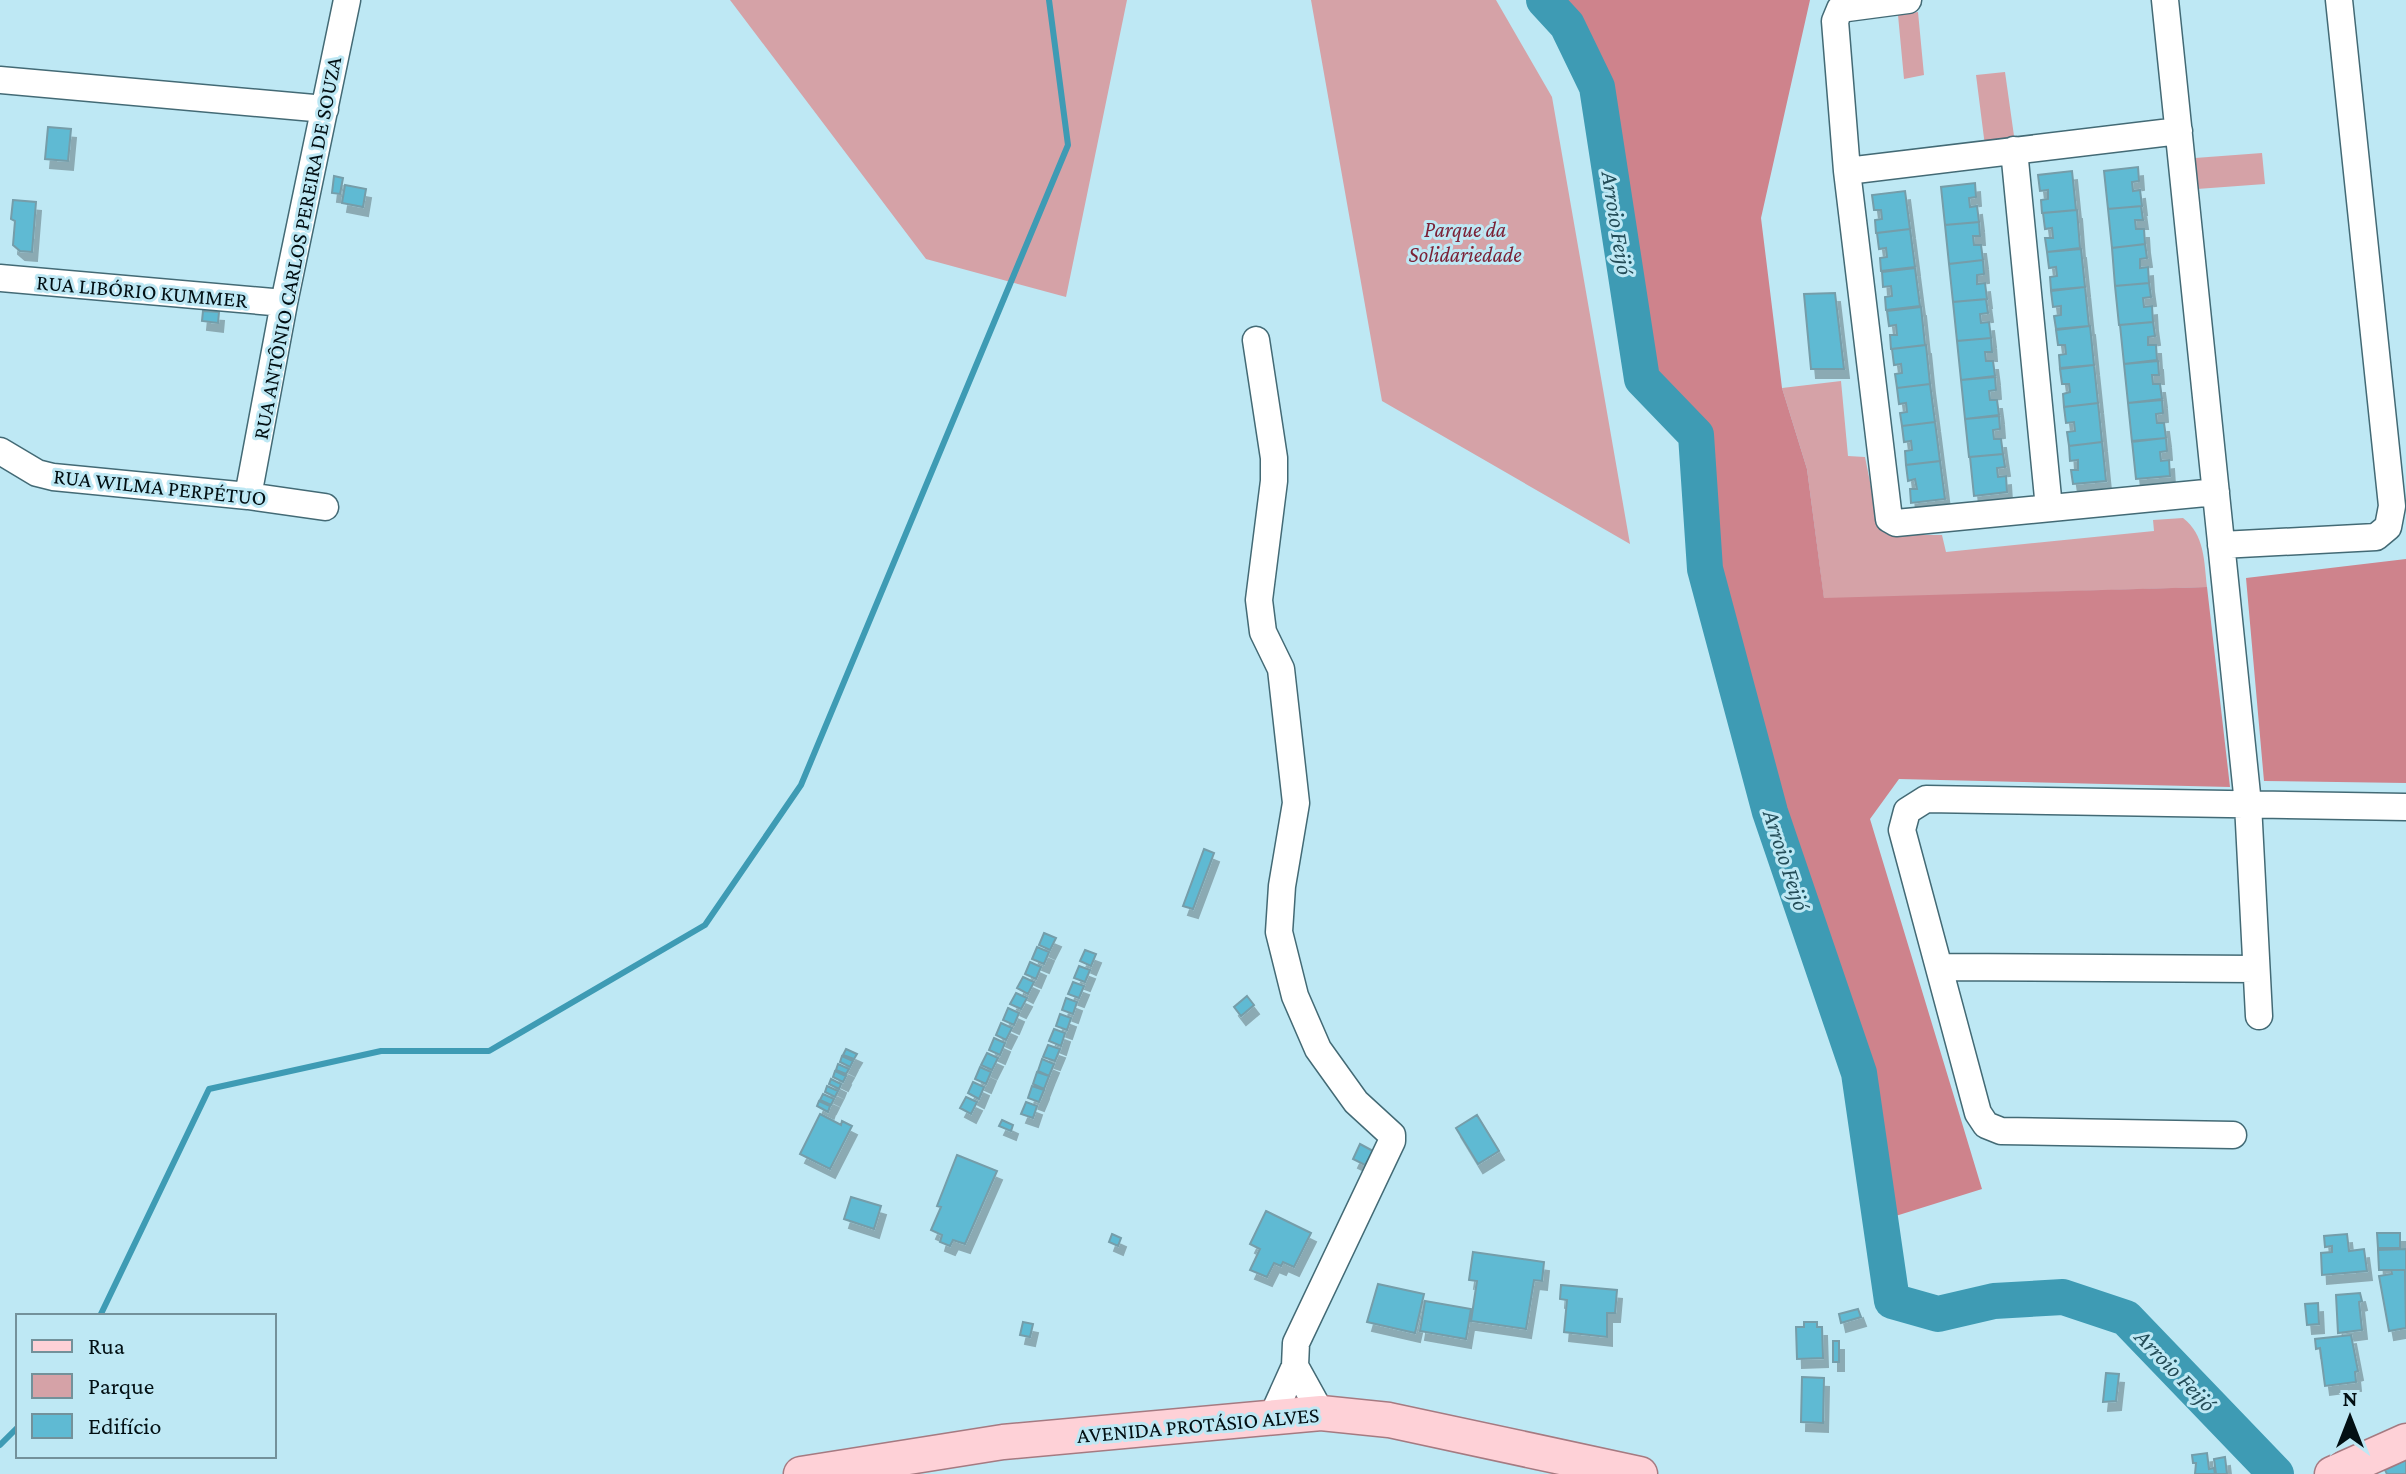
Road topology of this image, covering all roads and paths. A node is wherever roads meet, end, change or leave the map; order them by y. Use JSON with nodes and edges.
{"nodes":[{"id":1,"x":347,"y":0,"type":"edge"},
{"id":2,"x":1908,"y":0,"type":"edge"},
{"id":3,"x":2165,"y":0,"type":"edge"},
{"id":4,"x":2339,"y":0,"type":"edge"},
{"id":5,"x":0,"y":80,"type":"edge"},
{"id":6,"x":325,"y":109,"type":"junction"},
{"id":7,"x":2179,"y":131,"type":"junction"},
{"id":8,"x":2014,"y":150,"type":"junction"},
{"id":9,"x":1847,"y":171,"type":"junction"},
{"id":10,"x":0,"y":278,"type":"edge"},
{"id":11,"x":284,"y":303,"type":"junction"},
{"id":12,"x":1256,"y":340,"type":"dead end"},
{"id":13,"x":0,"y":451,"type":"edge"},
{"id":14,"x":2216,"y":492,"type":"junction"},
{"id":15,"x":248,"y":496,"type":"junction"},
{"id":16,"x":325,"y":507,"type":"dead end"},
{"id":17,"x":2049,"y":508,"type":"junction"},
{"id":18,"x":2221,"y":545,"type":"junction"},
{"id":19,"x":2248,"y":804,"type":"junction"},
{"id":20,"x":2406,"y":807,"type":"edge"},
{"id":21,"x":1940,"y":967,"type":"junction"},
{"id":22,"x":2255,"y":969,"type":"junction"},
{"id":23,"x":2259,"y":1016,"type":"dead end"},
{"id":24,"x":2233,"y":1135,"type":"dead end"},
{"id":25,"x":1295,"y":1366,"type":"junction"},
{"id":26,"x":1321,"y":1413,"type":"junction"},
{"id":27,"x":1272,"y":1417,"type":"junction"},
{"id":28,"x":2406,"y":1441,"type":"edge"},
{"id":29,"x":801,"y":1474,"type":"edge"},
{"id":30,"x":1640,"y":1474,"type":"edge"},
{"id":31,"x":2332,"y":1474,"type":"edge"}],
"edges":[{"from":1,"to":6,"type":"street","name":"RUA ANTÔNIO CARLOS PEREIRA DE SOUZA"},
{"from":2,"to":9,"type":"street"},
{"from":3,"to":7,"type":"street"},
{"from":4,"to":18,"type":"street"},
{"from":5,"to":6,"type":"street"},
{"from":6,"to":11,"type":"street","name":"RUA ANTÔNIO CARLOS PEREIRA DE SOUZA"},
{"from":7,"to":8,"type":"street"},
{"from":7,"to":14,"type":"street"},
{"from":8,"to":9,"type":"street"},
{"from":8,"to":17,"type":"street"},
{"from":9,"to":17,"type":"street"},
{"from":10,"to":11,"type":"street","name":"RUA LIBÓRIO KUMMER"},
{"from":11,"to":15,"type":"street","name":"RUA ANTÔNIO CARLOS PEREIRA DE SOUZA"},
{"from":12,"to":25,"type":"street"},
{"from":13,"to":15,"type":"street","name":"RUA WILMA PERPÉTUO"},
{"from":14,"to":17,"type":"street"},
{"from":14,"to":18,"type":"street"},
{"from":15,"to":16,"type":"street","name":"RUA WILMA PERPÉTUO"},
{"from":18,"to":19,"type":"street"},
{"from":19,"to":20,"type":"street"},
{"from":19,"to":21,"type":"street"},
{"from":19,"to":22,"type":"street"},
{"from":21,"to":22,"type":"street"},
{"from":21,"to":24,"type":"street"},
{"from":22,"to":23,"type":"street"},
{"from":25,"to":26,"type":"street"},
{"from":25,"to":27,"type":"street"},
{"from":26,"to":27,"type":"main road","name":"AVENIDA PROTÁSIO ALVES"},
{"from":26,"to":30,"type":"main road","name":"AVENIDA PROTÁSIO ALVES"},
{"from":27,"to":29,"type":"main road","name":"AVENIDA PROTÁSIO ALVES"},
{"from":28,"to":31,"type":"main road"}]}
